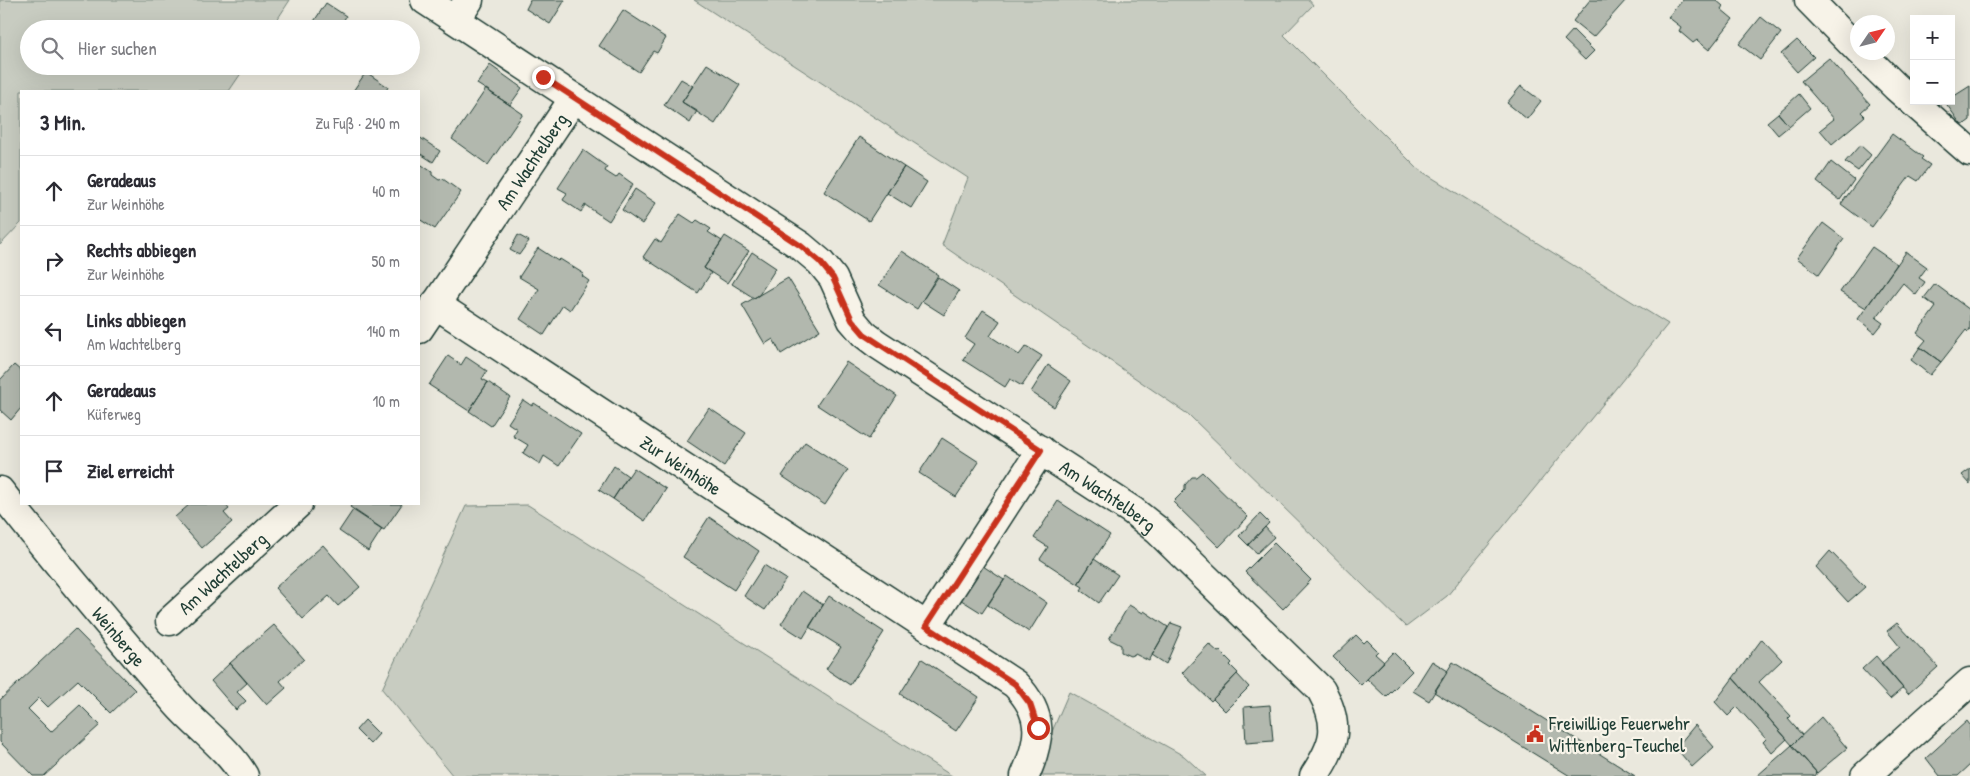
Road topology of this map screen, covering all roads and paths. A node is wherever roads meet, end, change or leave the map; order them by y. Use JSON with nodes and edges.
{"nodes":[{"id":1,"x":425,"y":0,"type":"edge"},
{"id":2,"x":1809,"y":0,"type":"edge"},
{"id":3,"x":463,"y":10,"type":"edge"},
{"id":4,"x":1850,"y":42,"type":"edge"},
{"id":5,"x":1868,"y":60,"type":"edge"},
{"id":6,"x":574,"y":98,"type":"junction"},
{"id":7,"x":1970,"y":152,"type":"edge"},
{"id":8,"x":435,"y":304,"type":"junction"},
{"id":9,"x":420,"y":327,"type":"edge"},
{"id":10,"x":1041,"y":450,"type":"junction"},
{"id":11,"x":0,"y":491,"type":"edge"},
{"id":12,"x":297,"y":505,"type":"edge"},
{"id":13,"x":170,"y":621,"type":"dead end"},
{"id":14,"x":926,"y":626,"type":"junction"},
{"id":15,"x":1970,"y":682,"type":"edge"},
{"id":16,"x":244,"y":776,"type":"edge"},
{"id":17,"x":1025,"y":776,"type":"edge"},
{"id":18,"x":1314,"y":776,"type":"edge"},
{"id":19,"x":1865,"y":776,"type":"edge"}],
"edges":[{"from":1,"to":3,"type":"street"},
{"from":2,"to":4,"type":"street"},
{"from":3,"to":6,"type":"street"},
{"from":5,"to":7,"type":"street"},
{"from":6,"to":8,"type":"street","name":"Am Wachtelberg"},
{"from":6,"to":10,"type":"street","name":"Am Wachtelberg"},
{"from":8,"to":9,"type":"street","name":"Am Wachtelberg"},
{"from":8,"to":14,"type":"street","name":"Zur Weinhöhe"},
{"from":10,"to":14,"type":"street"},
{"from":10,"to":18,"type":"street","name":"Am Wachtelberg"},
{"from":11,"to":16,"type":"street","name":"Weinberge"},
{"from":12,"to":13,"type":"street","name":"Am Wachtelberg"},
{"from":14,"to":17,"type":"street","name":"Zur Weinhöhe"},
{"from":15,"to":19,"type":"street"}]}
